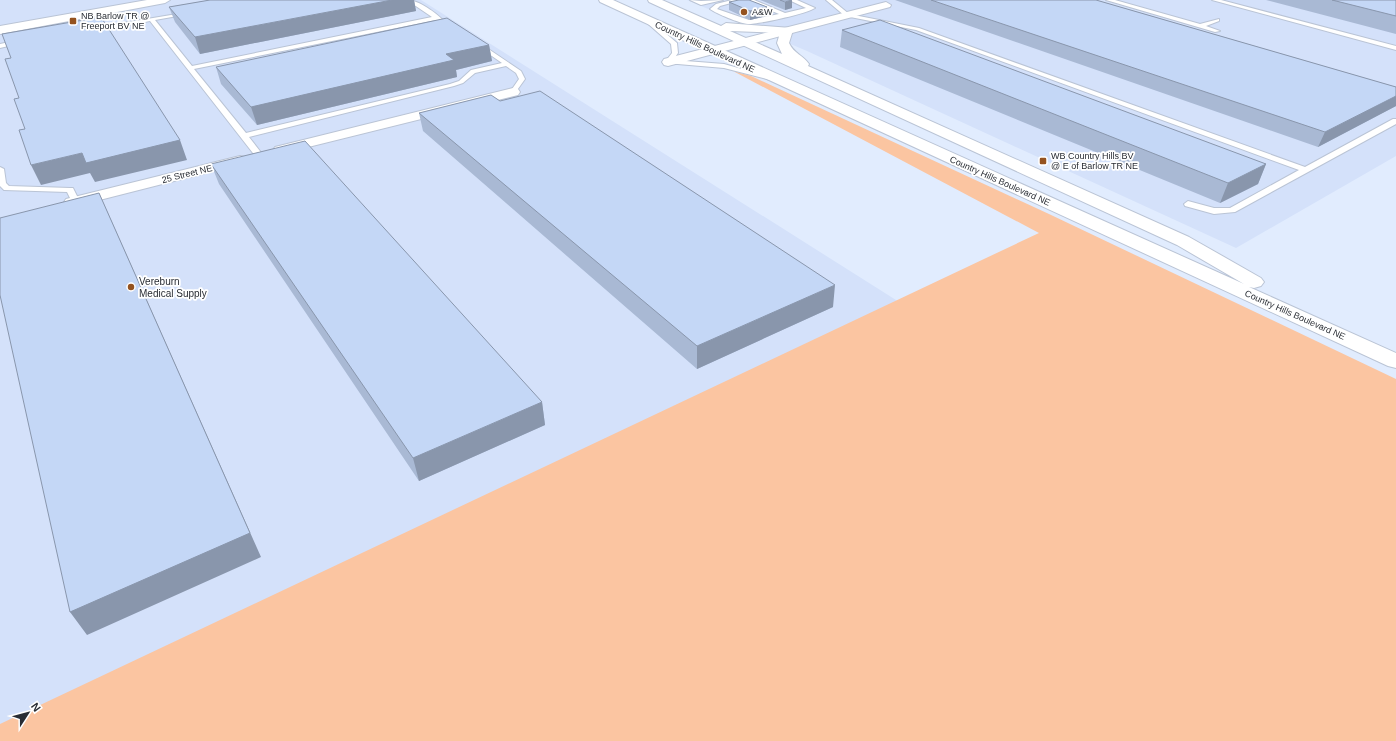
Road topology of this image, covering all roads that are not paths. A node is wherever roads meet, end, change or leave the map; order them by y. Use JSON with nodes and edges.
{"nodes":[{"id":1,"x":126,"y":0,"type":"edge"},
{"id":2,"x":165,"y":0,"type":"edge"},
{"id":3,"x":410,"y":0,"type":"edge"},
{"id":4,"x":604,"y":0,"type":"edge"},
{"id":5,"x":623,"y":0,"type":"edge"},
{"id":6,"x":653,"y":0,"type":"edge"},
{"id":7,"x":693,"y":0,"type":"edge"},
{"id":8,"x":720,"y":0,"type":"edge"},
{"id":9,"x":739,"y":0,"type":"edge"},
{"id":10,"x":749,"y":0,"type":"edge"},
{"id":11,"x":792,"y":0,"type":"edge"},
{"id":12,"x":829,"y":0,"type":"edge"},
{"id":13,"x":1109,"y":0,"type":"edge"},
{"id":14,"x":1215,"y":0,"type":"edge"},
{"id":15,"x":770,"y":4,"type":"dead end"},
{"id":16,"x":886,"y":5,"type":"dead end"},
{"id":17,"x":763,"y":6,"type":"junction"},
{"id":18,"x":196,"y":12,"type":"edge"},
{"id":19,"x":785,"y":15,"type":"junction"},
{"id":20,"x":847,"y":15,"type":"junction"},
{"id":21,"x":438,"y":18,"type":"junction"},
{"id":22,"x":152,"y":20,"type":"junction"},
{"id":23,"x":1217,"y":20,"type":"dead end"},
{"id":24,"x":648,"y":21,"type":"junction"},
{"id":25,"x":444,"y":22,"type":"edge"},
{"id":26,"x":0,"y":23,"type":"edge"},
{"id":27,"x":710,"y":26,"type":"junction"},
{"id":28,"x":1201,"y":26,"type":"junction"},
{"id":29,"x":0,"y":30,"type":"edge"},
{"id":30,"x":787,"y":30,"type":"junction"},
{"id":31,"x":84,"y":31,"type":"edge"},
{"id":32,"x":1217,"y":31,"type":"dead end"},
{"id":33,"x":470,"y":39,"type":"edge"},
{"id":34,"x":23,"y":42,"type":"edge"},
{"id":35,"x":745,"y":42,"type":"junction"},
{"id":36,"x":0,"y":46,"type":"edge"},
{"id":37,"x":1396,"y":48,"type":"edge"},
{"id":38,"x":713,"y":50,"type":"junction"},
{"id":39,"x":668,"y":62,"type":"junction"},
{"id":40,"x":508,"y":64,"type":"junction"},
{"id":41,"x":191,"y":68,"type":"junction"},
{"id":42,"x":814,"y":73,"type":"junction"},
{"id":43,"x":780,"y":81,"type":"junction"},
{"id":44,"x":1062,"y":82,"type":"junction"},
{"id":45,"x":1050,"y":86,"type":"edge"},
{"id":46,"x":513,"y":92,"type":"joint"},
{"id":47,"x":1165,"y":119,"type":"junction"},
{"id":48,"x":1396,"y":121,"type":"edge"},
{"id":49,"x":1153,"y":125,"type":"edge"},
{"id":50,"x":244,"y":136,"type":"junction"},
{"id":51,"x":963,"y":141,"type":"junction"},
{"id":52,"x":259,"y":156,"type":"junction"},
{"id":53,"x":0,"y":169,"type":"edge"},
{"id":54,"x":1305,"y":170,"type":"junction"},
{"id":55,"x":76,"y":202,"type":"junction"},
{"id":56,"x":1188,"y":204,"type":"dead end"},
{"id":57,"x":60,"y":206,"type":"edge"},
{"id":58,"x":1396,"y":356,"type":"edge"},
{"id":59,"x":1396,"y":361,"type":"edge"}],
"edges":[{"from":1,"to":26,"type":"main road"},
{"from":2,"to":29,"type":"main road"},
{"from":3,"to":21,"type":"lane"},
{"from":4,"to":24,"type":"main road","name":"Country Hills Boulevard NE"},
{"from":5,"to":35,"type":"main road"},
{"from":6,"to":27,"type":"main road","name":"Country Hills Boulevard NE"},
{"from":7,"to":8,"type":"lane"},
{"from":9,"to":19,"type":"lane"},
{"from":10,"to":17,"type":"lane"},
{"from":11,"to":19,"type":"lane"},
{"from":12,"to":20,"type":"lane"},
{"from":13,"to":28,"type":"lane"},
{"from":14,"to":37,"type":"lane"},
{"from":15,"to":17,"type":"lane"},
{"from":16,"to":20,"type":"street"},
{"from":17,"to":19,"type":"lane"},
{"from":18,"to":22,"type":"lane"},
{"from":20,"to":30,"type":"street"},
{"from":20,"to":44,"type":"lane"},
{"from":21,"to":25,"type":"lane"},
{"from":21,"to":41,"type":"lane"},
{"from":22,"to":31,"type":"lane"},
{"from":22,"to":41,"type":"lane"},
{"from":23,"to":28,"type":"lane"},
{"from":24,"to":38,"type":"main road","name":"Country Hills Boulevard NE"},
{"from":24,"to":39,"type":"lane"},
{"from":27,"to":30,"type":"main road"},
{"from":27,"to":35,"type":"main road","name":"Country Hills Boulevard NE"},
{"from":28,"to":32,"type":"lane"},
{"from":30,"to":35,"type":"street"},
{"from":30,"to":42,"type":"main road"},
{"from":33,"to":40,"type":"lane"},
{"from":34,"to":36,"type":"lane"},
{"from":35,"to":38,"type":"street"},
{"from":35,"to":42,"type":"main road","name":"Country Hills Boulevard NE"},
{"from":38,"to":39,"type":"street"},
{"from":38,"to":43,"type":"main road","name":"Country Hills Boulevard NE"},
{"from":38,"to":51,"type":"main road"},
{"from":39,"to":43,"type":"lane"},
{"from":40,"to":46,"type":"lane"},
{"from":40,"to":50,"type":"lane"},
{"from":41,"to":50,"type":"lane"},
{"from":42,"to":51,"type":"main road","name":"Country Hills Boulevard NE"},
{"from":43,"to":59,"type":"main road","name":"Country Hills Boulevard NE"},
{"from":44,"to":45,"type":"lane"},
{"from":44,"to":47,"type":"lane"},
{"from":46,"to":52,"type":"street","name":"25 Street NE"},
{"from":47,"to":49,"type":"lane"},
{"from":47,"to":54,"type":"lane"},
{"from":48,"to":54,"type":"lane"},
{"from":50,"to":52,"type":"lane"},
{"from":51,"to":58,"type":"main road","name":"Country Hills Boulevard NE"},
{"from":52,"to":55,"type":"street","name":"25 Street NE"},
{"from":53,"to":55,"type":"lane"},
{"from":54,"to":56,"type":"lane"},
{"from":55,"to":57,"type":"street","name":"25 Street NE"}]}
